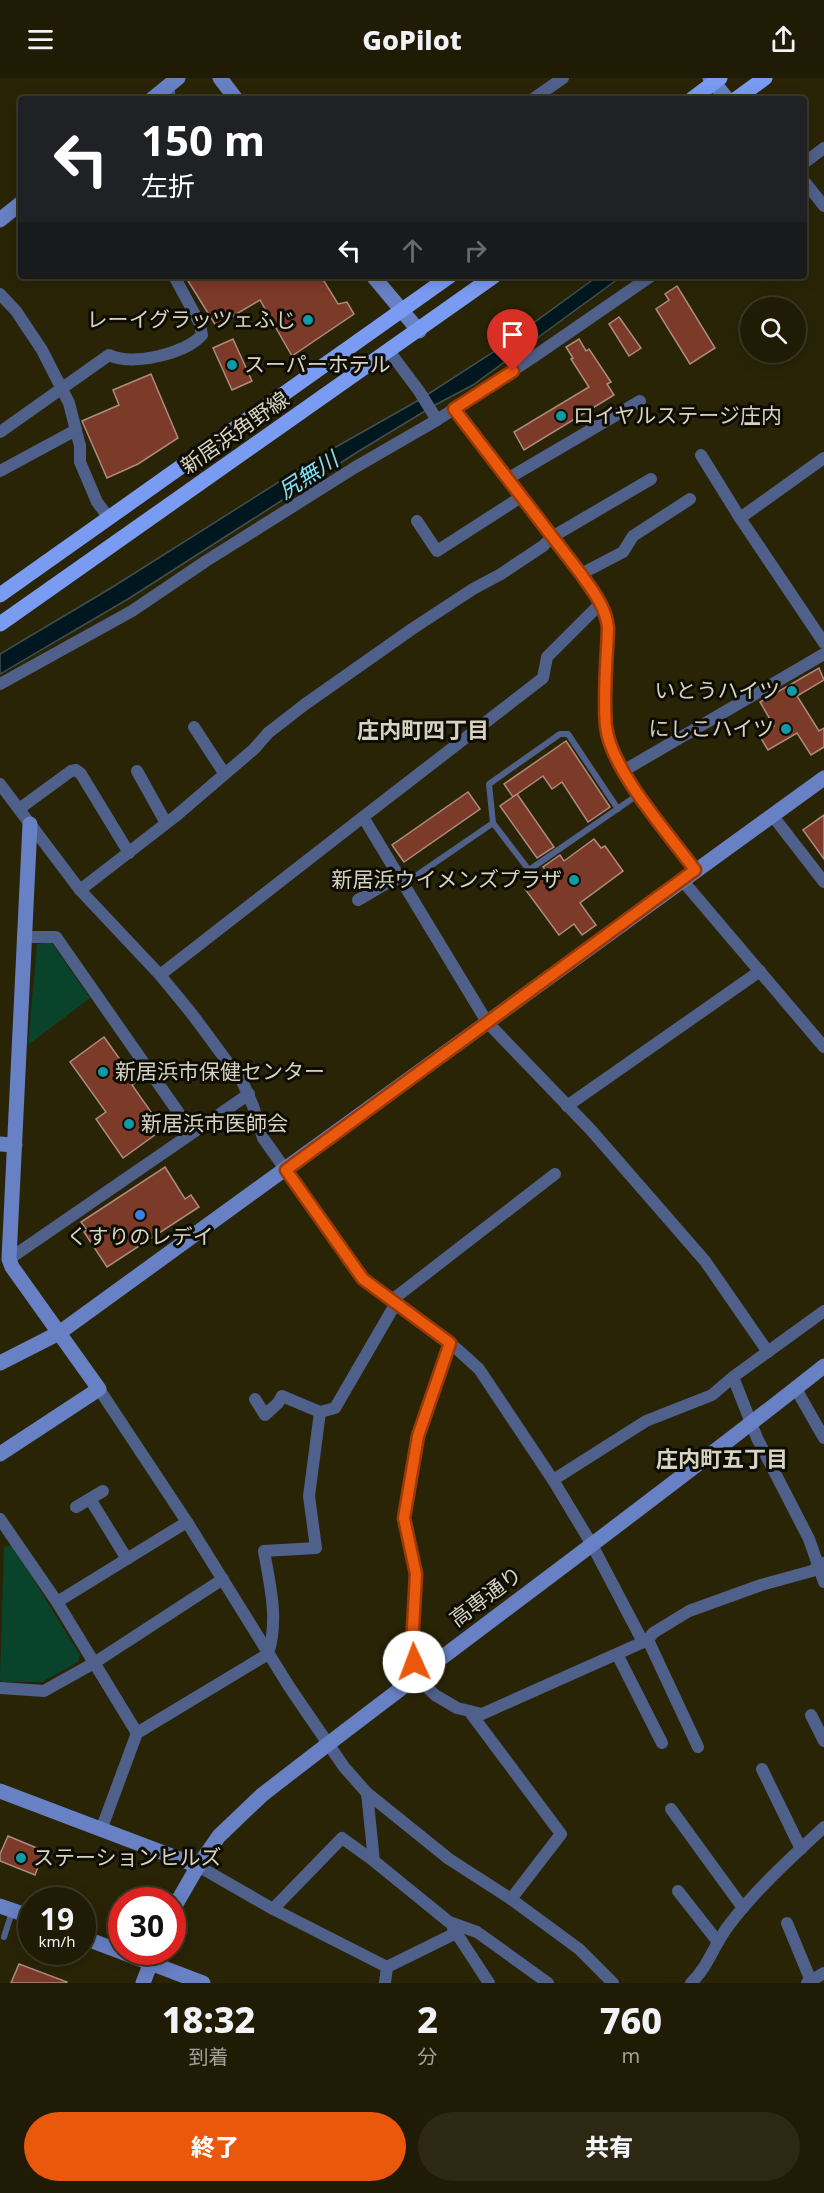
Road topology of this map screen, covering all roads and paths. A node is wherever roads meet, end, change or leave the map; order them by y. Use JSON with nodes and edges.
{"nodes":[{"id":1,"x":220,"y":78,"type":"edge"},
{"id":2,"x":563,"y":78,"type":"edge"},
{"id":3,"x":765,"y":78,"type":"edge"},
{"id":4,"x":715,"y":80,"type":"edge"},
{"id":5,"x":172,"y":88,"type":"edge"},
{"id":6,"x":157,"y":96,"type":"edge"},
{"id":7,"x":234,"y":96,"type":"edge"},
{"id":8,"x":537,"y":96,"type":"edge"},
{"id":9,"x":696,"y":96,"type":"edge"},
{"id":10,"x":725,"y":96,"type":"edge"},
{"id":11,"x":740,"y":96,"type":"edge"},
{"id":12,"x":824,"y":148,"type":"edge"},
{"id":13,"x":807,"y":161,"type":"edge"},
{"id":14,"x":807,"y":185,"type":"edge"},
{"id":15,"x":18,"y":205,"type":"edge"},
{"id":16,"x":824,"y":206,"type":"edge"},
{"id":17,"x":0,"y":220,"type":"edge"},
{"id":18,"x":176,"y":279,"type":"edge"},
{"id":19,"x":375,"y":279,"type":"edge"},
{"id":20,"x":446,"y":279,"type":"edge"},
{"id":21,"x":490,"y":279,"type":"edge"},
{"id":22,"x":647,"y":279,"type":"edge"},
{"id":23,"x":0,"y":294,"type":"edge"},
{"id":24,"x":402,"y":311,"type":"junction"},
{"id":25,"x":419,"y":331,"type":"junction"},
{"id":26,"x":389,"y":351,"type":"junction"},
{"id":27,"x":62,"y":390,"type":"junction"},
{"id":28,"x":640,"y":401,"type":"dead end"},
{"id":29,"x":454,"y":409,"type":"junction"},
{"id":30,"x":435,"y":417,"type":"junction"},
{"id":31,"x":76,"y":430,"type":"junction"},
{"id":32,"x":0,"y":432,"type":"edge"},
{"id":33,"x":701,"y":455,"type":"dead end"},
{"id":34,"x":824,"y":458,"type":"edge"},
{"id":35,"x":0,"y":471,"type":"edge"},
{"id":36,"x":507,"y":478,"type":"junction"},
{"id":37,"x":651,"y":479,"type":"dead end"},
{"id":38,"x":521,"y":496,"type":"junction"},
{"id":39,"x":690,"y":499,"type":"dead end"},
{"id":40,"x":109,"y":518,"type":"junction"},
{"id":41,"x":740,"y":518,"type":"junction"},
{"id":42,"x":417,"y":521,"type":"dead end"},
{"id":43,"x":552,"y":537,"type":"junction"},
{"id":44,"x":581,"y":574,"type":"junction"},
{"id":45,"x":0,"y":595,"type":"edge"},
{"id":46,"x":601,"y":603,"type":"junction"},
{"id":47,"x":0,"y":624,"type":"edge"},
{"id":48,"x":824,"y":643,"type":"edge"},
{"id":49,"x":824,"y":654,"type":"edge"},
{"id":50,"x":0,"y":684,"type":"edge"},
{"id":51,"x":194,"y":728,"type":"dead end"},
{"id":52,"x":137,"y":771,"type":"dead end"},
{"id":53,"x":623,"y":771,"type":"junction"},
{"id":54,"x":224,"y":773,"type":"junction"},
{"id":55,"x":824,"y":778,"type":"edge"},
{"id":56,"x":0,"y":784,"type":"edge"},
{"id":57,"x":639,"y":794,"type":"junction"},
{"id":58,"x":19,"y":809,"type":"junction"},
{"id":59,"x":618,"y":809,"type":"junction"},
{"id":60,"x":772,"y":815,"type":"junction"},
{"id":61,"x":363,"y":817,"type":"junction"},
{"id":62,"x":166,"y":823,"type":"junction"},
{"id":63,"x":493,"y":823,"type":"junction"},
{"id":64,"x":30,"y":824,"type":"junction"},
{"id":65,"x":129,"y":853,"type":"junction"},
{"id":66,"x":695,"y":870,"type":"junction"},
{"id":67,"x":402,"y":880,"type":"junction"},
{"id":68,"x":682,"y":880,"type":"junction"},
{"id":69,"x":824,"y":882,"type":"edge"},
{"id":70,"x":80,"y":890,"type":"junction"},
{"id":71,"x":358,"y":900,"type":"dead end"},
{"id":72,"x":23,"y":937,"type":"junction"},
{"id":73,"x":760,"y":971,"type":"junction"},
{"id":74,"x":160,"y":975,"type":"junction"},
{"id":75,"x":487,"y":1022,"type":"junction"},
{"id":76,"x":824,"y":1047,"type":"edge"},
{"id":77,"x":249,"y":1094,"type":"junction"},
{"id":78,"x":567,"y":1106,"type":"junction"},
{"id":79,"x":192,"y":1132,"type":"junction"},
{"id":80,"x":8,"y":1145,"type":"edge"},
{"id":81,"x":286,"y":1170,"type":"junction"},
{"id":82,"x":555,"y":1174,"type":"dead end"},
{"id":83,"x":9,"y":1259,"type":"junction"},
{"id":84,"x":394,"y":1302,"type":"junction"},
{"id":85,"x":824,"y":1311,"type":"edge"},
{"id":86,"x":59,"y":1333,"type":"junction"},
{"id":87,"x":450,"y":1343,"type":"junction"},
{"id":88,"x":768,"y":1352,"type":"junction"},
{"id":89,"x":0,"y":1363,"type":"edge"},
{"id":90,"x":824,"y":1366,"type":"edge"},
{"id":91,"x":733,"y":1377,"type":"junction"},
{"id":92,"x":99,"y":1389,"type":"junction"},
{"id":93,"x":796,"y":1389,"type":"junction"},
{"id":94,"x":255,"y":1399,"type":"dead end"},
{"id":95,"x":320,"y":1412,"type":"junction"},
{"id":96,"x":752,"y":1423,"type":"junction"},
{"id":97,"x":824,"y":1438,"type":"edge"},
{"id":98,"x":0,"y":1454,"type":"edge"},
{"id":99,"x":553,"y":1480,"type":"junction"},
{"id":100,"x":103,"y":1491,"type":"dead end"},
{"id":101,"x":90,"y":1499,"type":"junction"},
{"id":102,"x":76,"y":1508,"type":"dead end"},
{"id":103,"x":0,"y":1519,"type":"edge"},
{"id":104,"x":187,"y":1522,"type":"junction"},
{"id":105,"x":591,"y":1543,"type":"junction"},
{"id":106,"x":127,"y":1559,"type":"junction"},
{"id":107,"x":821,"y":1565,"type":"edge"},
{"id":108,"x":223,"y":1579,"type":"junction"},
{"id":109,"x":824,"y":1582,"type":"edge"},
{"id":110,"x":57,"y":1602,"type":"junction"},
{"id":111,"x":645,"y":1641,"type":"junction"},
{"id":112,"x":617,"y":1653,"type":"junction"},
{"id":113,"x":268,"y":1654,"type":"junction"},
{"id":114,"x":94,"y":1663,"type":"junction"},
{"id":115,"x":416,"y":1677,"type":"junction"},
{"id":116,"x":0,"y":1688,"type":"edge"},
{"id":117,"x":469,"y":1711,"type":"junction"},
{"id":118,"x":811,"y":1715,"type":"dead end"},
{"id":119,"x":137,"y":1733,"type":"junction"},
{"id":120,"x":824,"y":1741,"type":"edge"},
{"id":121,"x":662,"y":1743,"type":"dead end"},
{"id":122,"x":328,"y":1744,"type":"junction"},
{"id":123,"x":698,"y":1747,"type":"dead end"},
{"id":124,"x":762,"y":1768,"type":"dead end"},
{"id":125,"x":0,"y":1791,"type":"edge"},
{"id":126,"x":367,"y":1793,"type":"junction"},
{"id":127,"x":671,"y":1809,"type":"dead end"},
{"id":128,"x":824,"y":1827,"type":"edge"},
{"id":129,"x":101,"y":1830,"type":"junction"},
{"id":130,"x":801,"y":1849,"type":"junction"},
{"id":131,"x":374,"y":1861,"type":"junction"},
{"id":132,"x":198,"y":1866,"type":"junction"},
{"id":133,"x":186,"y":1887,"type":"edge"},
{"id":134,"x":678,"y":1891,"type":"dead end"},
{"id":135,"x":511,"y":1899,"type":"junction"},
{"id":136,"x":6,"y":1908,"type":"edge"},
{"id":137,"x":743,"y":1908,"type":"junction"},
{"id":138,"x":273,"y":1909,"type":"junction"},
{"id":139,"x":449,"y":1922,"type":"junction"},
{"id":140,"x":787,"y":1923,"type":"dead end"},
{"id":141,"x":456,"y":1933,"type":"junction"},
{"id":142,"x":4,"y":1937,"type":"dead end"},
{"id":143,"x":718,"y":1942,"type":"junction"},
{"id":144,"x":149,"y":1965,"type":"edge"},
{"id":145,"x":168,"y":1965,"type":"edge"},
{"id":146,"x":387,"y":1967,"type":"junction"},
{"id":147,"x":824,"y":1973,"type":"edge"},
{"id":148,"x":809,"y":1982,"type":"edge"},
{"id":149,"x":143,"y":1983,"type":"edge"},
{"id":150,"x":203,"y":1983,"type":"edge"},
{"id":151,"x":385,"y":1983,"type":"edge"},
{"id":152,"x":489,"y":1983,"type":"edge"},
{"id":153,"x":548,"y":1983,"type":"edge"},
{"id":154,"x":613,"y":1983,"type":"edge"},
{"id":155,"x":691,"y":1983,"type":"edge"}],
"edges":[{"from":1,"to":7,"type":"street"},
{"from":2,"to":8,"type":"street"},
{"from":3,"to":11,"type":"main road"},
{"from":4,"to":9,"type":"main road"},
{"from":4,"to":10,"type":"street"},
{"from":5,"to":6,"type":"street"},
{"from":12,"to":13,"type":"street"},
{"from":14,"to":16,"type":"street"},
{"from":15,"to":17,"type":"street"},
{"from":18,"to":27,"type":"street"},
{"from":19,"to":24,"type":"street"},
{"from":20,"to":24,"type":"main road","name":"新居浜角野線"},
{"from":21,"to":25,"type":"main road","name":"新居浜角野線"},
{"from":22,"to":29,"type":"street"},
{"from":23,"to":27,"type":"street"},
{"from":24,"to":25,"type":"street"},
{"from":24,"to":40,"type":"main road","name":"新居浜角野線"},
{"from":25,"to":26,"type":"main road","name":"新居浜角野線"},
{"from":26,"to":30,"type":"street"},
{"from":26,"to":47,"type":"main road","name":"新居浜角野線"},
{"from":27,"to":31,"type":"street"},
{"from":27,"to":32,"type":"street"},
{"from":28,"to":36,"type":"street"},
{"from":29,"to":30,"type":"street"},
{"from":29,"to":36,"type":"street"},
{"from":30,"to":50,"type":"street"},
{"from":31,"to":35,"type":"street"},
{"from":31,"to":40,"type":"street"},
{"from":33,"to":41,"type":"street"},
{"from":34,"to":41,"type":"street"},
{"from":36,"to":38,"type":"street"},
{"from":37,"to":43,"type":"street"},
{"from":38,"to":42,"type":"street"},
{"from":38,"to":43,"type":"street"},
{"from":39,"to":44,"type":"street"},
{"from":40,"to":45,"type":"main road","name":"新居浜角野線"},
{"from":41,"to":48,"type":"street"},
{"from":43,"to":44,"type":"street"},
{"from":43,"to":54,"type":"street"},
{"from":44,"to":46,"type":"street"},
{"from":46,"to":53,"type":"street"},
{"from":46,"to":61,"type":"street"},
{"from":49,"to":53,"type":"street"},
{"from":51,"to":54,"type":"street"},
{"from":52,"to":62,"type":"street"},
{"from":53,"to":57,"type":"street"},
{"from":54,"to":62,"type":"street"},
{"from":55,"to":60,"type":"street"},
{"from":56,"to":58,"type":"street"},
{"from":57,"to":59,"type":"lane"},
{"from":57,"to":66,"type":"street"},
{"from":58,"to":64,"type":"street"},
{"from":58,"to":65,"type":"street"},
{"from":59,"to":63,"type":"lane"},
{"from":59,"to":63,"type":"lane"},
{"from":60,"to":66,"type":"street"},
{"from":60,"to":69,"type":"street"},
{"from":61,"to":67,"type":"street"},
{"from":61,"to":74,"type":"street"},
{"from":62,"to":65,"type":"street"},
{"from":63,"to":67,"type":"lane"},
{"from":64,"to":70,"type":"street"},
{"from":64,"to":72,"type":"street"},
{"from":65,"to":70,"type":"street"},
{"from":66,"to":68,"type":"street"},
{"from":67,"to":71,"type":"street"},
{"from":67,"to":75,"type":"street"},
{"from":68,"to":73,"type":"street"},
{"from":68,"to":75,"type":"street"},
{"from":70,"to":74,"type":"street"},
{"from":72,"to":79,"type":"street"},
{"from":72,"to":80,"type":"street"},
{"from":73,"to":76,"type":"street"},
{"from":73,"to":78,"type":"street"},
{"from":74,"to":77,"type":"street"},
{"from":75,"to":78,"type":"street"},
{"from":75,"to":81,"type":"street"},
{"from":77,"to":79,"type":"street"},
{"from":77,"to":81,"type":"street"},
{"from":78,"to":88,"type":"street"},
{"from":79,"to":83,"type":"street"},
{"from":80,"to":83,"type":"street"},
{"from":81,"to":84,"type":"street"},
{"from":81,"to":86,"type":"street"},
{"from":82,"to":84,"type":"street"},
{"from":83,"to":86,"type":"street"},
{"from":84,"to":87,"type":"street"},
{"from":84,"to":95,"type":"street"},
{"from":85,"to":88,"type":"street"},
{"from":86,"to":89,"type":"street"},
{"from":86,"to":92,"type":"street"},
{"from":87,"to":99,"type":"street"},
{"from":87,"to":115,"type":"street"},
{"from":88,"to":91,"type":"street"},
{"from":90,"to":93,"type":"street","name":"高専通り"},
{"from":91,"to":96,"type":"street"},
{"from":91,"to":99,"type":"street"},
{"from":92,"to":98,"type":"street"},
{"from":92,"to":104,"type":"street"},
{"from":93,"to":96,"type":"street","name":"高専通り"},
{"from":93,"to":97,"type":"street"},
{"from":94,"to":95,"type":"street"},
{"from":95,"to":113,"type":"street"},
{"from":96,"to":105,"type":"street","name":"高専通り"},
{"from":96,"to":107,"type":"street"},
{"from":99,"to":105,"type":"street"},
{"from":100,"to":101,"type":"street"},
{"from":101,"to":102,"type":"street"},
{"from":101,"to":106,"type":"street"},
{"from":103,"to":110,"type":"street"},
{"from":104,"to":106,"type":"street"},
{"from":104,"to":108,"type":"street"},
{"from":105,"to":111,"type":"street"},
{"from":105,"to":115,"type":"street","name":"高専通り"},
{"from":106,"to":110,"type":"street"},
{"from":107,"to":109,"type":"street"},
{"from":107,"to":111,"type":"street"},
{"from":108,"to":113,"type":"street"},
{"from":108,"to":114,"type":"street"},
{"from":110,"to":114,"type":"street"},
{"from":111,"to":112,"type":"street"},
{"from":111,"to":123,"type":"street"},
{"from":112,"to":117,"type":"street"},
{"from":112,"to":121,"type":"street"},
{"from":113,"to":119,"type":"street"},
{"from":113,"to":122,"type":"street"},
{"from":114,"to":116,"type":"street"},
{"from":114,"to":119,"type":"street"},
{"from":115,"to":117,"type":"street"},
{"from":115,"to":122,"type":"street","name":"高専通り"},
{"from":117,"to":135,"type":"street"},
{"from":118,"to":120,"type":"street"},
{"from":119,"to":129,"type":"street"},
{"from":122,"to":126,"type":"street"},
{"from":122,"to":132,"type":"street","name":"高専通り"},
{"from":124,"to":130,"type":"street"},
{"from":125,"to":129,"type":"street"},
{"from":126,"to":131,"type":"street"},
{"from":126,"to":135,"type":"street"},
{"from":127,"to":137,"type":"street"},
{"from":128,"to":130,"type":"street"},
{"from":129,"to":132,"type":"street"},
{"from":130,"to":137,"type":"street"},
{"from":131,"to":138,"type":"street"},
{"from":131,"to":139,"type":"street"},
{"from":132,"to":133,"type":"street","name":"高専通り"},
{"from":132,"to":138,"type":"street"},
{"from":134,"to":143,"type":"street"},
{"from":135,"to":154,"type":"street"},
{"from":136,"to":142,"type":"lane"},
{"from":137,"to":143,"type":"street"},
{"from":138,"to":146,"type":"street"},
{"from":139,"to":141,"type":"street"},
{"from":139,"to":153,"type":"street"},
{"from":140,"to":148,"type":"street"},
{"from":141,"to":146,"type":"street"},
{"from":141,"to":152,"type":"street"},
{"from":143,"to":155,"type":"street"},
{"from":144,"to":149,"type":"street"},
{"from":145,"to":150,"type":"street"},
{"from":146,"to":151,"type":"street"},
{"from":147,"to":148,"type":"street"}]}
